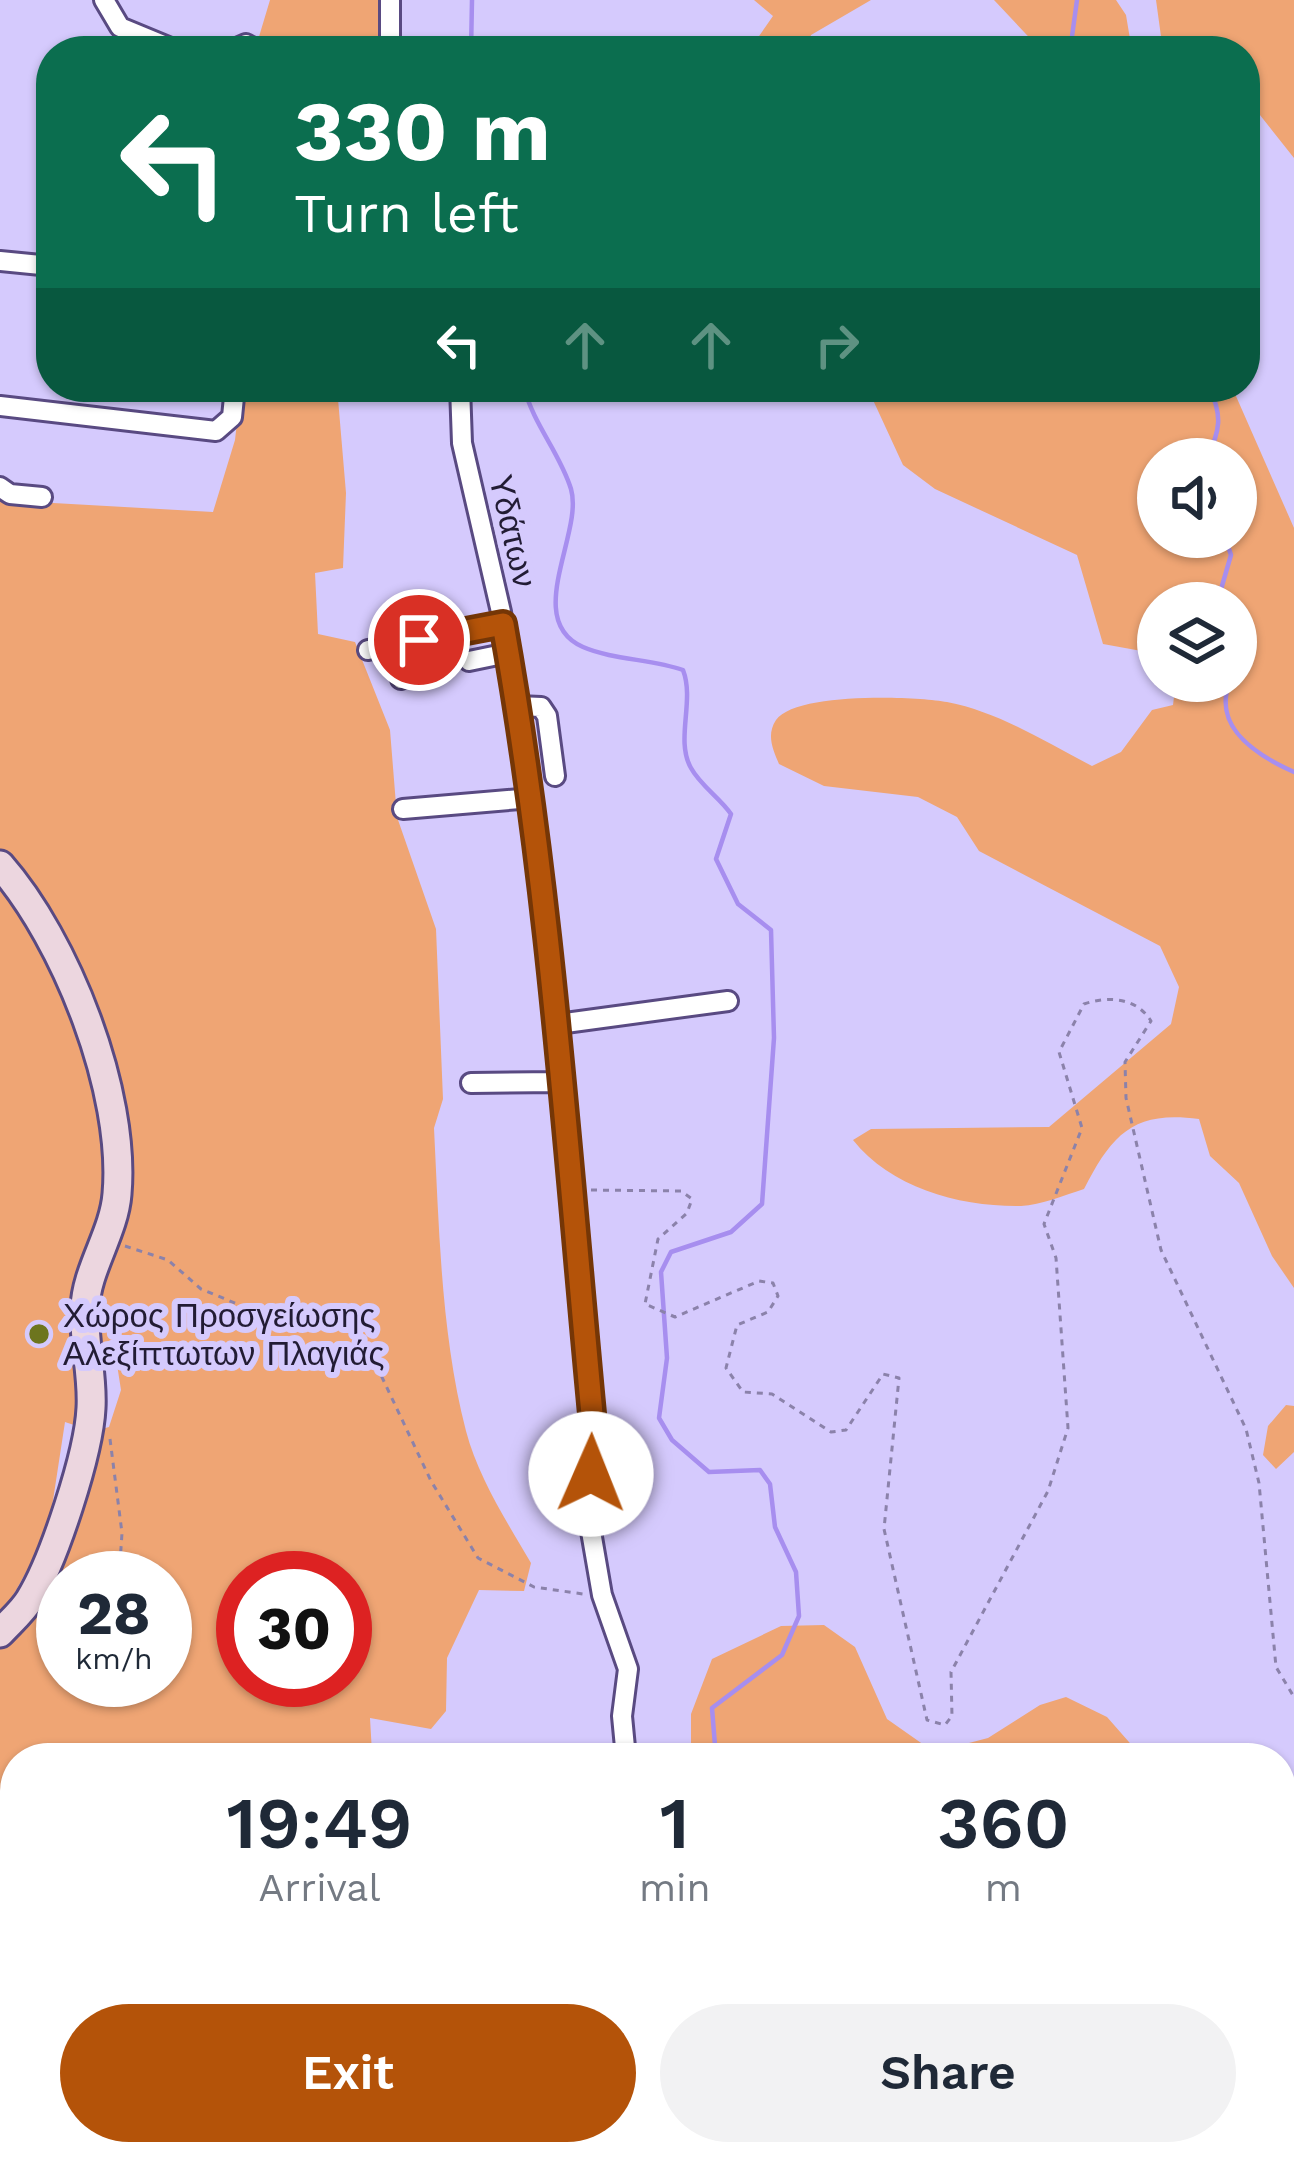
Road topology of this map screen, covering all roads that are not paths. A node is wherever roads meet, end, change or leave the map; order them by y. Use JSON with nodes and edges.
{"nodes":[{"id":1,"x":104,"y":0,"type":"edge"},
{"id":2,"x":390,"y":0,"type":"edge"},
{"id":3,"x":142,"y":36,"type":"edge"},
{"id":4,"x":390,"y":36,"type":"edge"},
{"id":5,"x":0,"y":261,"type":"edge"},
{"id":6,"x":36,"y":265,"type":"edge"},
{"id":7,"x":234,"y":402,"type":"edge"},
{"id":8,"x":461,"y":402,"type":"edge"},
{"id":9,"x":0,"y":406,"type":"edge"},
{"id":10,"x":0,"y":487,"type":"edge"},
{"id":11,"x":42,"y":497,"type":"dead end"},
{"id":12,"x":502,"y":618,"type":"junction"},
{"id":13,"x":448,"y":622,"type":"dead end"},
{"id":14,"x":419,"y":640,"type":"junction"},
{"id":15,"x":394,"y":645,"type":"junction"},
{"id":16,"x":368,"y":650,"type":"dead end"},
{"id":17,"x":508,"y":653,"type":"junction"},
{"id":18,"x":469,"y":662,"type":"dead end"},
{"id":19,"x":422,"y":665,"type":"dead end"},
{"id":20,"x":401,"y":680,"type":"dead end"},
{"id":21,"x":518,"y":706,"type":"junction"},
{"id":22,"x":555,"y":776,"type":"dead end"},
{"id":23,"x":532,"y":798,"type":"junction"},
{"id":24,"x":403,"y":809,"type":"dead end"},
{"id":25,"x":0,"y":865,"type":"edge"},
{"id":26,"x":728,"y":1001,"type":"dead end"},
{"id":27,"x":558,"y":1024,"type":"junction"},
{"id":28,"x":559,"y":1082,"type":"junction"},
{"id":29,"x":471,"y":1083,"type":"dead end"},
{"id":30,"x":0,"y":1633,"type":"edge"},
{"id":31,"x":625,"y":1743,"type":"edge"}],
"edges":[{"from":1,"to":3,"type":"street"},
{"from":2,"to":4,"type":"street"},
{"from":5,"to":6,"type":"street"},
{"from":7,"to":9,"type":"street"},
{"from":8,"to":12,"type":"street","name":"Υδάτων"},
{"from":10,"to":11,"type":"street"},
{"from":12,"to":13,"type":"street"},
{"from":12,"to":14,"type":"street"},
{"from":12,"to":17,"type":"street","name":"Υδάτων"},
{"from":14,"to":15,"type":"street"},
{"from":14,"to":19,"type":"street"},
{"from":15,"to":16,"type":"street"},
{"from":15,"to":20,"type":"street"},
{"from":17,"to":18,"type":"street"},
{"from":17,"to":21,"type":"street","name":"Υδάτων"},
{"from":21,"to":22,"type":"street"},
{"from":21,"to":23,"type":"street","name":"Υδάτων"},
{"from":23,"to":24,"type":"street"},
{"from":23,"to":27,"type":"street","name":"Υδάτων"},
{"from":25,"to":30,"type":"street"},
{"from":26,"to":27,"type":"street"},
{"from":27,"to":28,"type":"street","name":"Υδάτων"},
{"from":28,"to":29,"type":"street"},
{"from":28,"to":31,"type":"street","name":"Υδάτων"}]}
